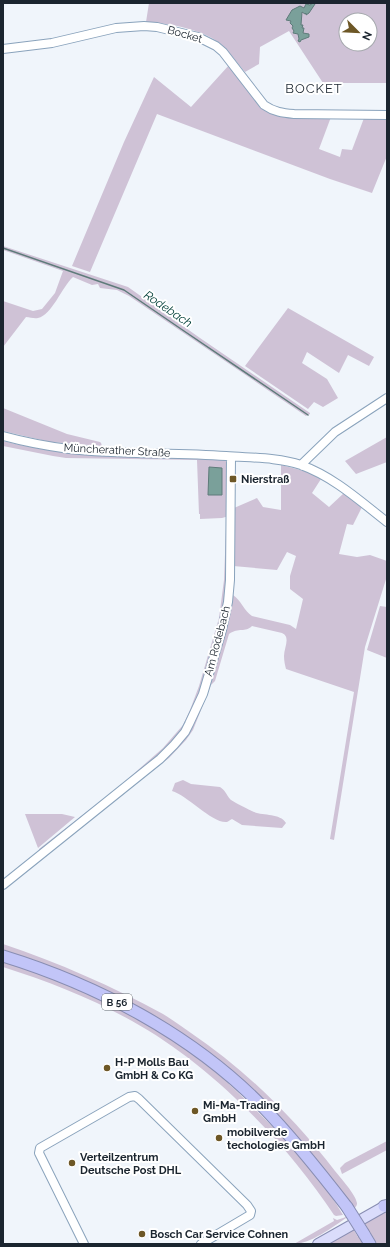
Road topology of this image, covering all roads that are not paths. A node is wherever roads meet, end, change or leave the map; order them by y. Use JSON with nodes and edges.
{"nodes":[{"id":1,"x":3,"y":49,"type":"edge"},
{"id":2,"x":387,"y":115,"type":"edge"},
{"id":3,"x":387,"y":398,"type":"edge"},
{"id":4,"x":3,"y":436,"type":"edge"},
{"id":5,"x":231,"y":457,"type":"junction"},
{"id":6,"x":303,"y":466,"type":"junction"},
{"id":7,"x":387,"y":522,"type":"edge"},
{"id":8,"x":3,"y":885,"type":"edge"},
{"id":9,"x":3,"y":956,"type":"edge"},
{"id":10,"x":386,"y":1206,"type":"edge"},
{"id":11,"x":84,"y":1244,"type":"edge"},
{"id":12,"x":201,"y":1244,"type":"edge"},
{"id":13,"x":318,"y":1244,"type":"edge"},
{"id":14,"x":370,"y":1244,"type":"edge"}],
"edges":[{"from":1,"to":2,"type":"street","name":"Bocket"},
{"from":3,"to":6,"type":"street"},
{"from":4,"to":5,"type":"street","name":"Müncherather Straße"},
{"from":5,"to":6,"type":"street"},
{"from":5,"to":8,"type":"street","name":"Am Rodebach"},
{"from":6,"to":7,"type":"street"},
{"from":9,"to":14,"type":"highway","number":"B 56","bridge":true},
{"from":10,"to":13,"type":"main road"},
{"from":11,"to":12,"type":"street"}]}
